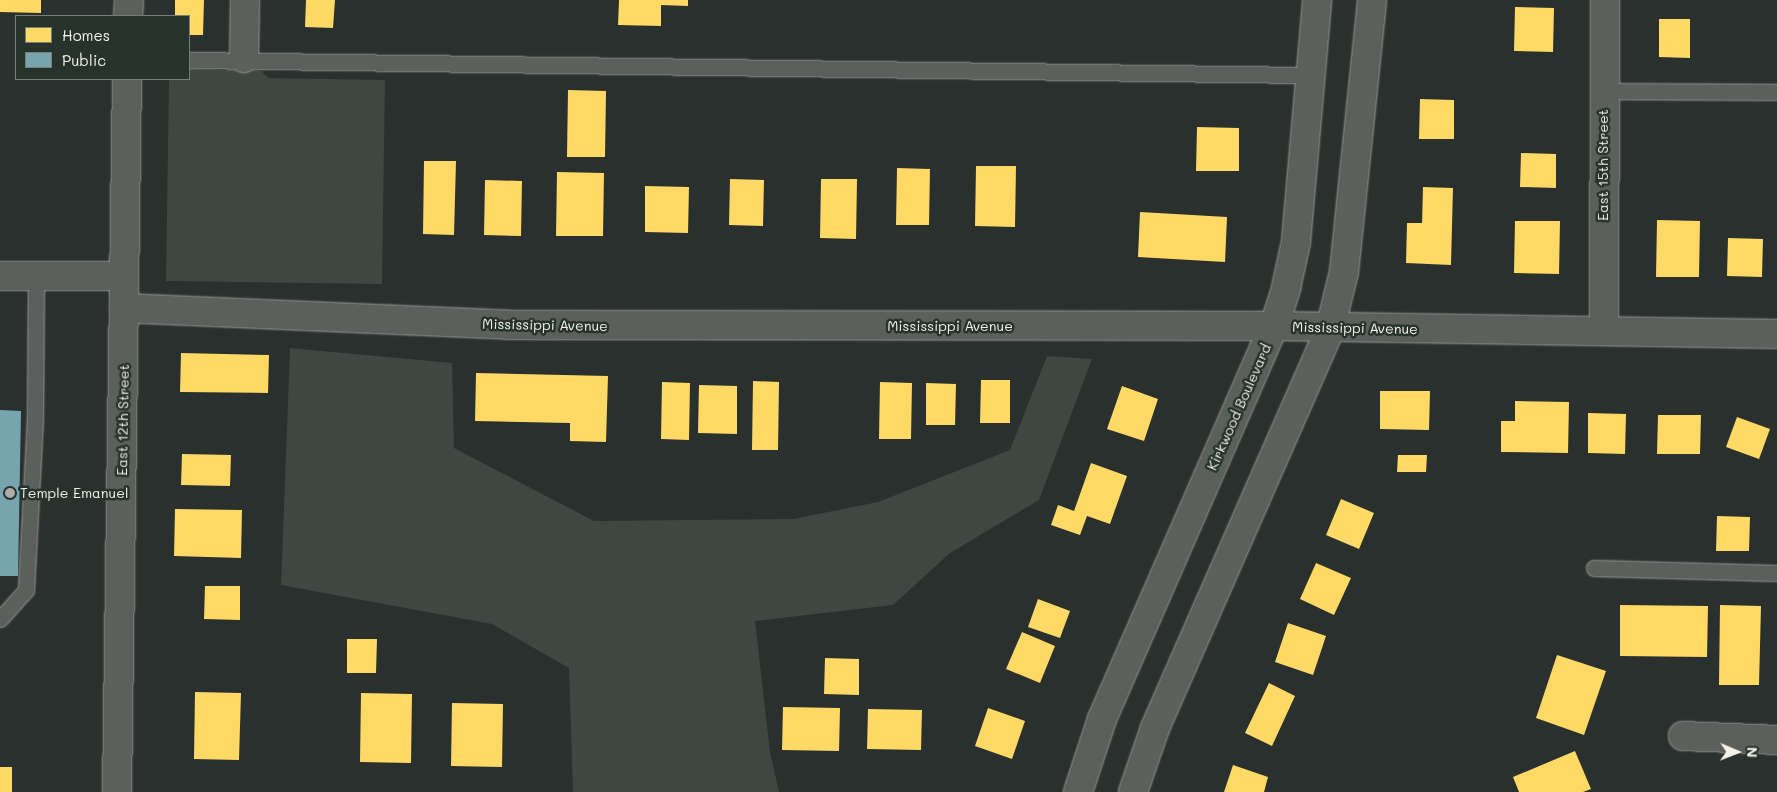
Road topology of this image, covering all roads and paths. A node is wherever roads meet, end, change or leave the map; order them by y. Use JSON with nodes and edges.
{"nodes":[{"id":1,"x":129,"y":0,"type":"edge"},
{"id":2,"x":245,"y":0,"type":"edge"},
{"id":3,"x":1317,"y":0,"type":"edge"},
{"id":4,"x":1372,"y":0,"type":"edge"},
{"id":5,"x":1605,"y":0,"type":"edge"},
{"id":6,"x":128,"y":15,"type":"edge"},
{"id":7,"x":244,"y":58,"type":"junction"},
{"id":8,"x":190,"y":60,"type":"edge"},
{"id":9,"x":1309,"y":75,"type":"junction"},
{"id":10,"x":127,"y":80,"type":"edge"},
{"id":11,"x":1603,"y":91,"type":"junction"},
{"id":12,"x":1777,"y":92,"type":"edge"},
{"id":13,"x":0,"y":276,"type":"edge"},
{"id":14,"x":36,"y":276,"type":"junction"},
{"id":15,"x":124,"y":276,"type":"junction"},
{"id":16,"x":124,"y":308,"type":"junction"},
{"id":17,"x":1274,"y":326,"type":"junction"},
{"id":18,"x":1330,"y":329,"type":"junction"},
{"id":19,"x":1604,"y":330,"type":"junction"},
{"id":20,"x":1777,"y":334,"type":"edge"},
{"id":21,"x":1594,"y":568,"type":"dead end"},
{"id":22,"x":1777,"y":573,"type":"edge"},
{"id":23,"x":0,"y":619,"type":"edge"},
{"id":24,"x":1683,"y":736,"type":"dead end"},
{"id":25,"x":1777,"y":740,"type":"edge"},
{"id":26,"x":117,"y":792,"type":"edge"},
{"id":27,"x":1078,"y":792,"type":"edge"},
{"id":28,"x":1133,"y":792,"type":"edge"}],
"edges":[{"from":1,"to":6,"type":"street"},
{"from":2,"to":7,"type":"street"},
{"from":3,"to":9,"type":"street","name":"Kirkwood Boulevard"},
{"from":4,"to":18,"type":"street"},
{"from":5,"to":11,"type":"street","name":"East 15th Street"},
{"from":7,"to":8,"type":"lane"},
{"from":7,"to":9,"type":"lane"},
{"from":9,"to":17,"type":"street","name":"Kirkwood Boulevard"},
{"from":10,"to":15,"type":"street","name":"East 12th Street"},
{"from":11,"to":12,"type":"lane"},
{"from":11,"to":19,"type":"street","name":"East 15th Street"},
{"from":13,"to":14,"type":"street"},
{"from":14,"to":15,"type":"street"},
{"from":14,"to":23,"type":"lane"},
{"from":15,"to":16,"type":"street","name":"East 12th Street"},
{"from":16,"to":17,"type":"street","name":"Mississippi Avenue"},
{"from":16,"to":26,"type":"street","name":"East 12th Street"},
{"from":17,"to":18,"type":"street","name":"Mississippi Avenue"},
{"from":17,"to":27,"type":"street","name":"Kirkwood Boulevard"},
{"from":18,"to":19,"type":"street","name":"Mississippi Avenue"},
{"from":18,"to":28,"type":"street"},
{"from":19,"to":20,"type":"street","name":"Mississippi Avenue"},
{"from":21,"to":22,"type":"lane"},
{"from":24,"to":25,"type":"street"}]}
